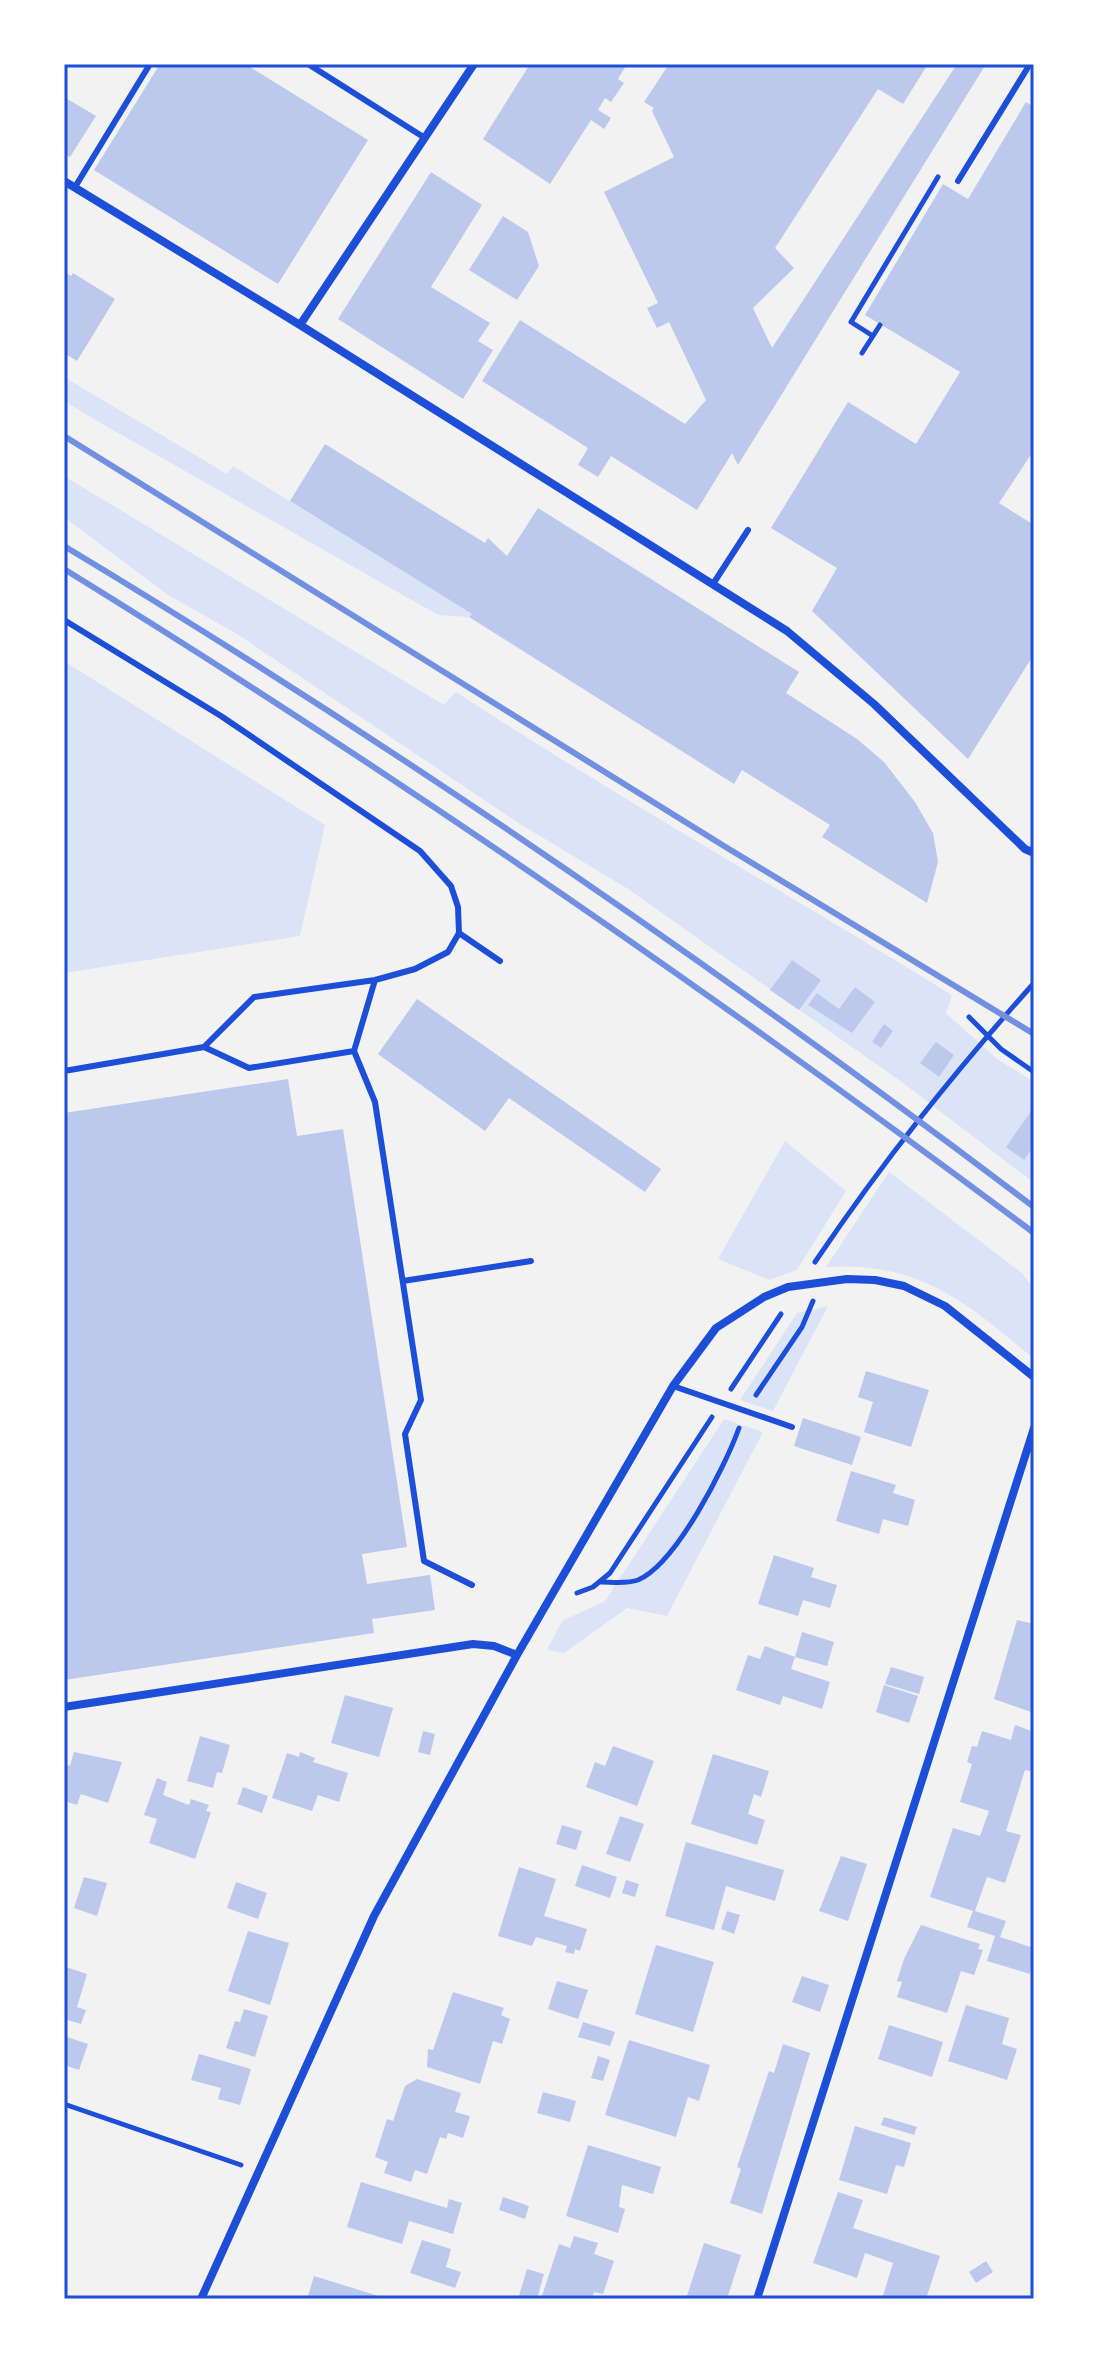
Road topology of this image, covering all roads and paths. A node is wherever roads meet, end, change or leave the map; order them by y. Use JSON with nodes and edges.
{"nodes":[{"id":1,"x":150,"y":64,"type":"edge"},
{"id":2,"x":308,"y":64,"type":"edge"},
{"id":3,"x":474,"y":64,"type":"edge"},
{"id":4,"x":1030,"y":64,"type":"edge"},
{"id":5,"x":425,"y":138,"type":"junction"},
{"id":6,"x":64,"y":181,"type":"edge"},
{"id":7,"x":958,"y":181,"type":"joint"},
{"id":8,"x":75,"y":187,"type":"junction"},
{"id":9,"x":300,"y":325,"type":"junction"},
{"id":10,"x":880,"y":325,"type":"dead end"},
{"id":11,"x":873,"y":336,"type":"junction"},
{"id":12,"x":862,"y":353,"type":"dead end"},
{"id":13,"x":748,"y":530,"type":"dead end"},
{"id":14,"x":713,"y":584,"type":"junction"},
{"id":15,"x":64,"y":620,"type":"edge"},
{"id":16,"x":1034,"y":853,"type":"edge"},
{"id":17,"x":459,"y":933,"type":"junction"},
{"id":18,"x":500,"y":961,"type":"dead end"},
{"id":19,"x":375,"y":980,"type":"junction"},
{"id":20,"x":1034,"y":983,"type":"edge"},
{"id":21,"x":969,"y":1017,"type":"dead end"},
{"id":22,"x":204,"y":1047,"type":"junction"},
{"id":23,"x":354,"y":1051,"type":"junction"},
{"id":24,"x":64,"y":1071,"type":"edge"},
{"id":25,"x":1034,"y":1072,"type":"edge"},
{"id":26,"x":531,"y":1261,"type":"dead end"},
{"id":27,"x":808,"y":1272,"type":"dead end"},
{"id":28,"x":403,"y":1281,"type":"junction"},
{"id":29,"x":816,"y":1282,"type":"junction"},
{"id":30,"x":783,"y":1309,"type":"dead end"},
{"id":31,"x":1034,"y":1377,"type":"edge"},
{"id":32,"x":673,"y":1386,"type":"junction"},
{"id":33,"x":725,"y":1396,"type":"dead end"},
{"id":34,"x":717,"y":1409,"type":"dead end"},
{"id":35,"x":745,"y":1411,"type":"junction"},
{"id":36,"x":792,"y":1427,"type":"dead end"},
{"id":37,"x":1034,"y":1428,"type":"edge"},
{"id":38,"x":600,"y":1582,"type":"junction"},
{"id":39,"x":472,"y":1585,"type":"dead end"},
{"id":40,"x":555,"y":1590,"type":"junction"},
{"id":41,"x":517,"y":1655,"type":"junction"},
{"id":42,"x":64,"y":1707,"type":"edge"},
{"id":43,"x":64,"y":2104,"type":"edge"},
{"id":44,"x":258,"y":2171,"type":"junction"},
{"id":45,"x":201,"y":2299,"type":"edge"},
{"id":46,"x":757,"y":2299,"type":"edge"}],
"edges":[{"from":1,"to":8,"type":"lane"},
{"from":2,"to":5,"type":"lane"},
{"from":3,"to":5,"type":"street"},
{"from":4,"to":7,"type":"lane"},
{"from":5,"to":9,"type":"street"},
{"from":6,"to":8,"type":"street"},
{"from":7,"to":11,"type":"path"},
{"from":8,"to":9,"type":"street"},
{"from":9,"to":14,"type":"street"},
{"from":10,"to":11,"type":"path"},
{"from":11,"to":12,"type":"path"},
{"from":13,"to":14,"type":"lane"},
{"from":14,"to":16,"type":"street"},
{"from":15,"to":17,"type":"lane"},
{"from":17,"to":18,"type":"lane"},
{"from":17,"to":19,"type":"lane"},
{"from":19,"to":22,"type":"lane"},
{"from":19,"to":23,"type":"lane"},
{"from":20,"to":27,"type":"path"},
{"from":21,"to":25,"type":"path"},
{"from":22,"to":23,"type":"lane"},
{"from":22,"to":24,"type":"lane"},
{"from":23,"to":28,"type":"lane"},
{"from":26,"to":28,"type":"lane"},
{"from":28,"to":39,"type":"lane"},
{"from":29,"to":31,"type":"street"},
{"from":29,"to":32,"type":"street"},
{"from":29,"to":35,"type":"path"},
{"from":30,"to":33,"type":"path"},
{"from":32,"to":35,"type":"lane"},
{"from":32,"to":40,"type":"street"},
{"from":34,"to":38,"type":"path"},
{"from":35,"to":36,"type":"lane"},
{"from":35,"to":38,"type":"path"},
{"from":37,"to":46,"type":"street"},
{"from":38,"to":40,"type":"path"},
{"from":40,"to":41,"type":"street"},
{"from":41,"to":42,"type":"street"},
{"from":41,"to":44,"type":"street"},
{"from":43,"to":44,"type":"path"},
{"from":44,"to":45,"type":"street"}]}
